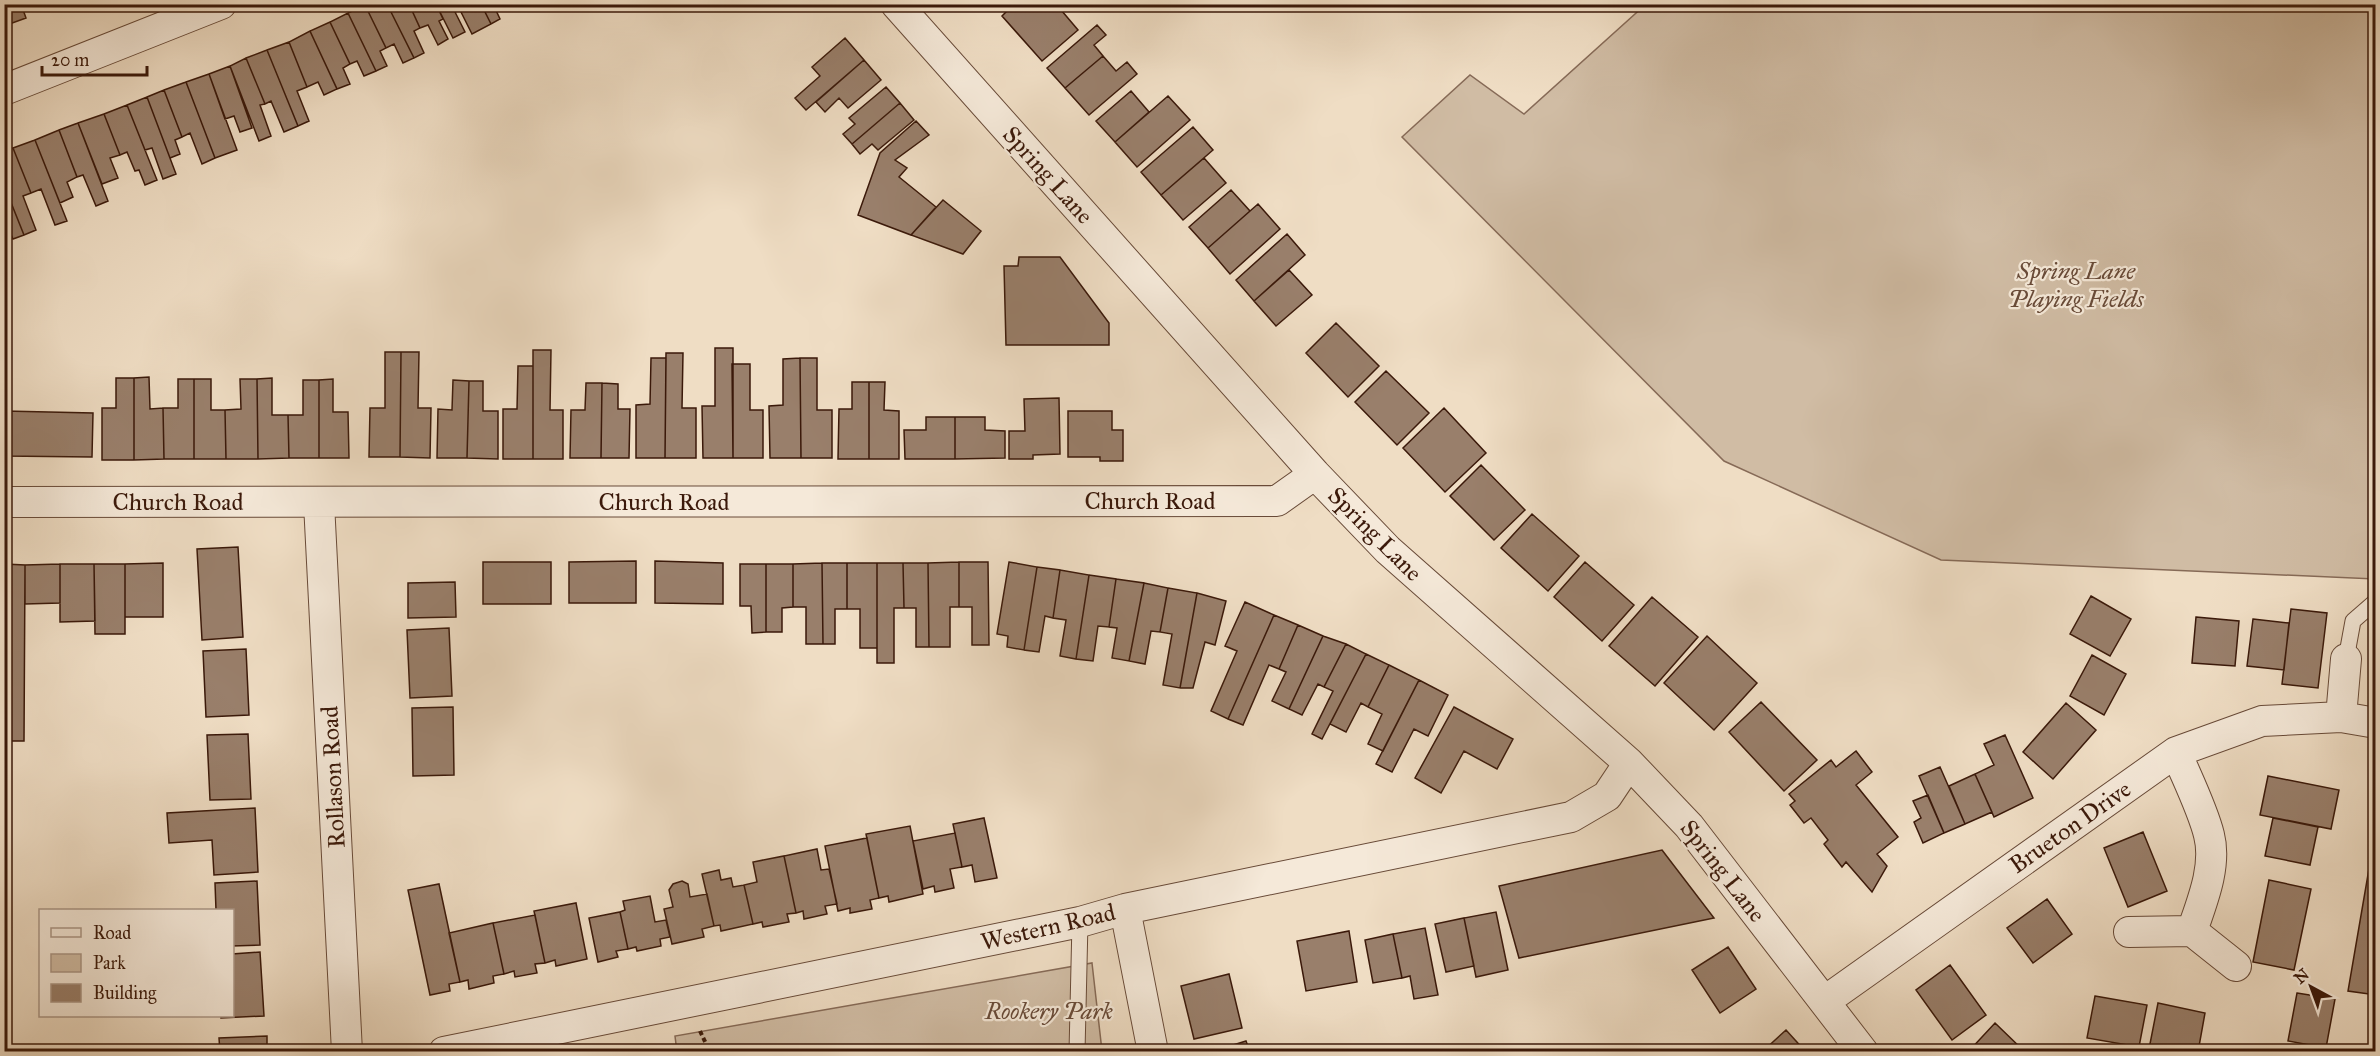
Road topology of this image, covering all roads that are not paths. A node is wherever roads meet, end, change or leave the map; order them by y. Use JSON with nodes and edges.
{"nodes":[{"id":1,"x":221,"y":4,"type":"edge"},
{"id":2,"x":896,"y":4,"type":"edge"},
{"id":3,"x":4,"y":90,"type":"edge"},
{"id":4,"x":1315,"y":474,"type":"junction"},
{"id":5,"x":4,"y":502,"type":"edge"},
{"id":6,"x":319,"y":502,"type":"junction"},
{"id":7,"x":2376,"y":601,"type":"edge"},
{"id":8,"x":2346,"y":659,"type":"joint"},
{"id":9,"x":2341,"y":717,"type":"junction"},
{"id":10,"x":2376,"y":723,"type":"edge"},
{"id":11,"x":2176,"y":752,"type":"junction"},
{"id":12,"x":1629,"y":763,"type":"junction"},
{"id":13,"x":1125,"y":909,"type":"junction"},
{"id":14,"x":1080,"y":922,"type":"junction"},
{"id":15,"x":2192,"y":931,"type":"junction"},
{"id":16,"x":2128,"y":932,"type":"dead end"},
{"id":17,"x":2236,"y":966,"type":"dead end"},
{"id":18,"x":1825,"y":1001,"type":"junction"},
{"id":19,"x":346,"y":1052,"type":"edge"},
{"id":20,"x":444,"y":1052,"type":"edge"},
{"id":21,"x":1077,"y":1052,"type":"edge"},
{"id":22,"x":1153,"y":1052,"type":"edge"},
{"id":23,"x":1863,"y":1052,"type":"edge"}],
"edges":[{"from":1,"to":3,"type":"street"},
{"from":2,"to":4,"type":"street","name":"Spring Lane"},
{"from":4,"to":6,"type":"street","name":"Church Road"},
{"from":4,"to":12,"type":"street","name":"Spring Lane"},
{"from":5,"to":6,"type":"street","name":"Church Road"},
{"from":6,"to":19,"type":"street","name":"Rollason Road"},
{"from":7,"to":8,"type":"lane"},
{"from":8,"to":9,"type":"street"},
{"from":9,"to":10,"type":"street","name":"Brueton Drive"},
{"from":9,"to":11,"type":"street","name":"Brueton Drive"},
{"from":11,"to":15,"type":"street"},
{"from":11,"to":18,"type":"street","name":"Brueton Drive"},
{"from":12,"to":13,"type":"street","name":"Western Road"},
{"from":12,"to":18,"type":"street","name":"Spring Lane"},
{"from":13,"to":14,"type":"street","name":"Western Road"},
{"from":13,"to":22,"type":"street"},
{"from":14,"to":20,"type":"street","name":"Western Road"},
{"from":14,"to":21,"type":"lane"},
{"from":15,"to":16,"type":"street"},
{"from":15,"to":17,"type":"street"},
{"from":18,"to":23,"type":"street","name":"Spring Lane"}]}
